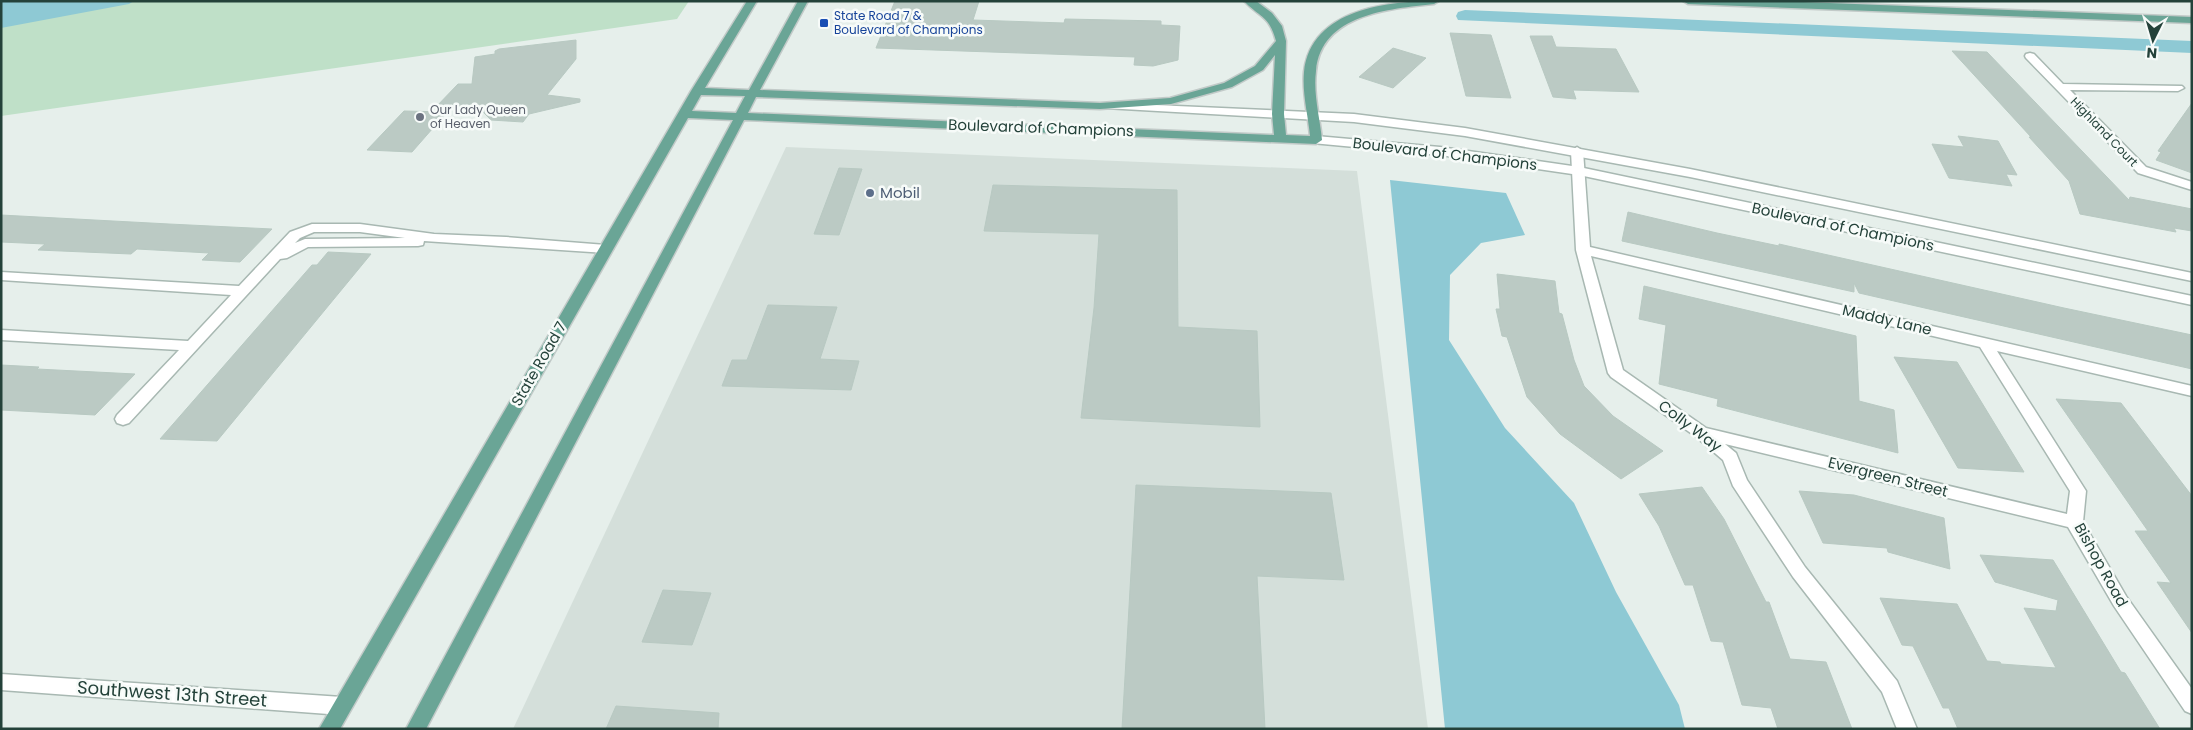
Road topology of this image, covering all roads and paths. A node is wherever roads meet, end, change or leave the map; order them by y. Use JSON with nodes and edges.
{"nodes":[{"id":1,"x":752,"y":1,"type":"edge"},
{"id":2,"x":803,"y":1,"type":"edge"},
{"id":3,"x":1249,"y":1,"type":"edge"},
{"id":4,"x":1434,"y":1,"type":"edge"},
{"id":5,"x":1688,"y":1,"type":"edge"},
{"id":6,"x":2192,"y":20,"type":"edge"},
{"id":7,"x":1281,"y":41,"type":"junction"},
{"id":8,"x":2030,"y":56,"type":"dead end"},
{"id":9,"x":2060,"y":87,"type":"junction"},
{"id":10,"x":2178,"y":88,"type":"dead end"},
{"id":11,"x":698,"y":91,"type":"junction"},
{"id":12,"x":752,"y":94,"type":"junction"},
{"id":13,"x":1100,"y":106,"type":"junction"},
{"id":14,"x":684,"y":114,"type":"junction"},
{"id":15,"x":1278,"y":114,"type":"junction"},
{"id":16,"x":740,"y":116,"type":"junction"},
{"id":17,"x":1314,"y":116,"type":"junction"},
{"id":18,"x":1280,"y":138,"type":"junction"},
{"id":19,"x":1316,"y":140,"type":"junction"},
{"id":20,"x":1577,"y":151,"type":"junction"},
{"id":21,"x":1579,"y":172,"type":"junction"},
{"id":22,"x":2192,"y":186,"type":"edge"},
{"id":23,"x":606,"y":249,"type":"junction"},
{"id":24,"x":1583,"y":250,"type":"junction"},
{"id":25,"x":1,"y":276,"type":"edge"},
{"id":26,"x":2192,"y":277,"type":"edge"},
{"id":27,"x":242,"y":291,"type":"junction"},
{"id":28,"x":2192,"y":301,"type":"edge"},
{"id":29,"x":1,"y":335,"type":"edge"},
{"id":30,"x":1984,"y":342,"type":"junction"},
{"id":31,"x":192,"y":346,"type":"junction"},
{"id":32,"x":2192,"y":391,"type":"edge"},
{"id":33,"x":123,"y":419,"type":"dead end"},
{"id":34,"x":1701,"y":432,"type":"junction"},
{"id":35,"x":2074,"y":522,"type":"junction"},
{"id":36,"x":1,"y":682,"type":"edge"},
{"id":37,"x":2192,"y":705,"type":"edge"},
{"id":38,"x":342,"y":706,"type":"junction"},
{"id":39,"x":329,"y":729,"type":"edge"},
{"id":40,"x":416,"y":729,"type":"edge"},
{"id":41,"x":1907,"y":729,"type":"edge"}],
"edges":[{"from":1,"to":11,"type":"main road","name":"State Road 7"},
{"from":2,"to":12,"type":"main road"},
{"from":3,"to":7,"type":"main road"},
{"from":4,"to":17,"type":"main road"},
{"from":5,"to":6,"type":"main road"},
{"from":7,"to":13,"type":"main road"},
{"from":7,"to":15,"type":"main road"},
{"from":8,"to":9,"type":"street","name":"Highland Court"},
{"from":9,"to":10,"type":"street"},
{"from":9,"to":22,"type":"street","name":"Highland Court"},
{"from":11,"to":12,"type":"main road","name":"Boulevard of Champions"},
{"from":11,"to":14,"type":"main road","name":"State Road 7"},
{"from":12,"to":13,"type":"main road","name":"Boulevard of Champions"},
{"from":12,"to":16,"type":"main road"},
{"from":13,"to":15,"type":"street","name":"Boulevard of Champions"},
{"from":14,"to":16,"type":"main road","name":"Boulevard of Champions"},
{"from":14,"to":23,"type":"main road","name":"State Road 7"},
{"from":15,"to":17,"type":"street","name":"Boulevard of Champions"},
{"from":15,"to":18,"type":"main road"},
{"from":16,"to":18,"type":"main road","name":"Boulevard of Champions"},
{"from":16,"to":40,"type":"main road"},
{"from":17,"to":19,"type":"main road"},
{"from":17,"to":20,"type":"street","name":"Boulevard of Champions"},
{"from":18,"to":19,"type":"main road","name":"Boulevard of Champions"},
{"from":19,"to":21,"type":"street","name":"Boulevard of Champions"},
{"from":20,"to":21,"type":"street","name":"Colly Way"},
{"from":20,"to":26,"type":"street","name":"Boulevard of Champions"},
{"from":21,"to":24,"type":"street","name":"Colly Way"},
{"from":21,"to":28,"type":"street","name":"Boulevard of Champions"},
{"from":23,"to":27,"type":"street"},
{"from":23,"to":38,"type":"main road","name":"State Road 7"},
{"from":24,"to":30,"type":"street","name":"Maddy Lane"},
{"from":24,"to":34,"type":"street","name":"Colly Way"},
{"from":25,"to":27,"type":"street"},
{"from":27,"to":31,"type":"street"},
{"from":29,"to":31,"type":"street"},
{"from":30,"to":32,"type":"street","name":"Maddy Lane"},
{"from":30,"to":35,"type":"street","name":"Bishop Road"},
{"from":31,"to":33,"type":"street"},
{"from":34,"to":35,"type":"street","name":"Evergreen Street"},
{"from":34,"to":41,"type":"street","name":"Colly Way"},
{"from":35,"to":37,"type":"street","name":"Bishop Road"},
{"from":36,"to":38,"type":"street","name":"Southwest 13th Street"},
{"from":38,"to":39,"type":"main road","name":"State Road 7"}]}
